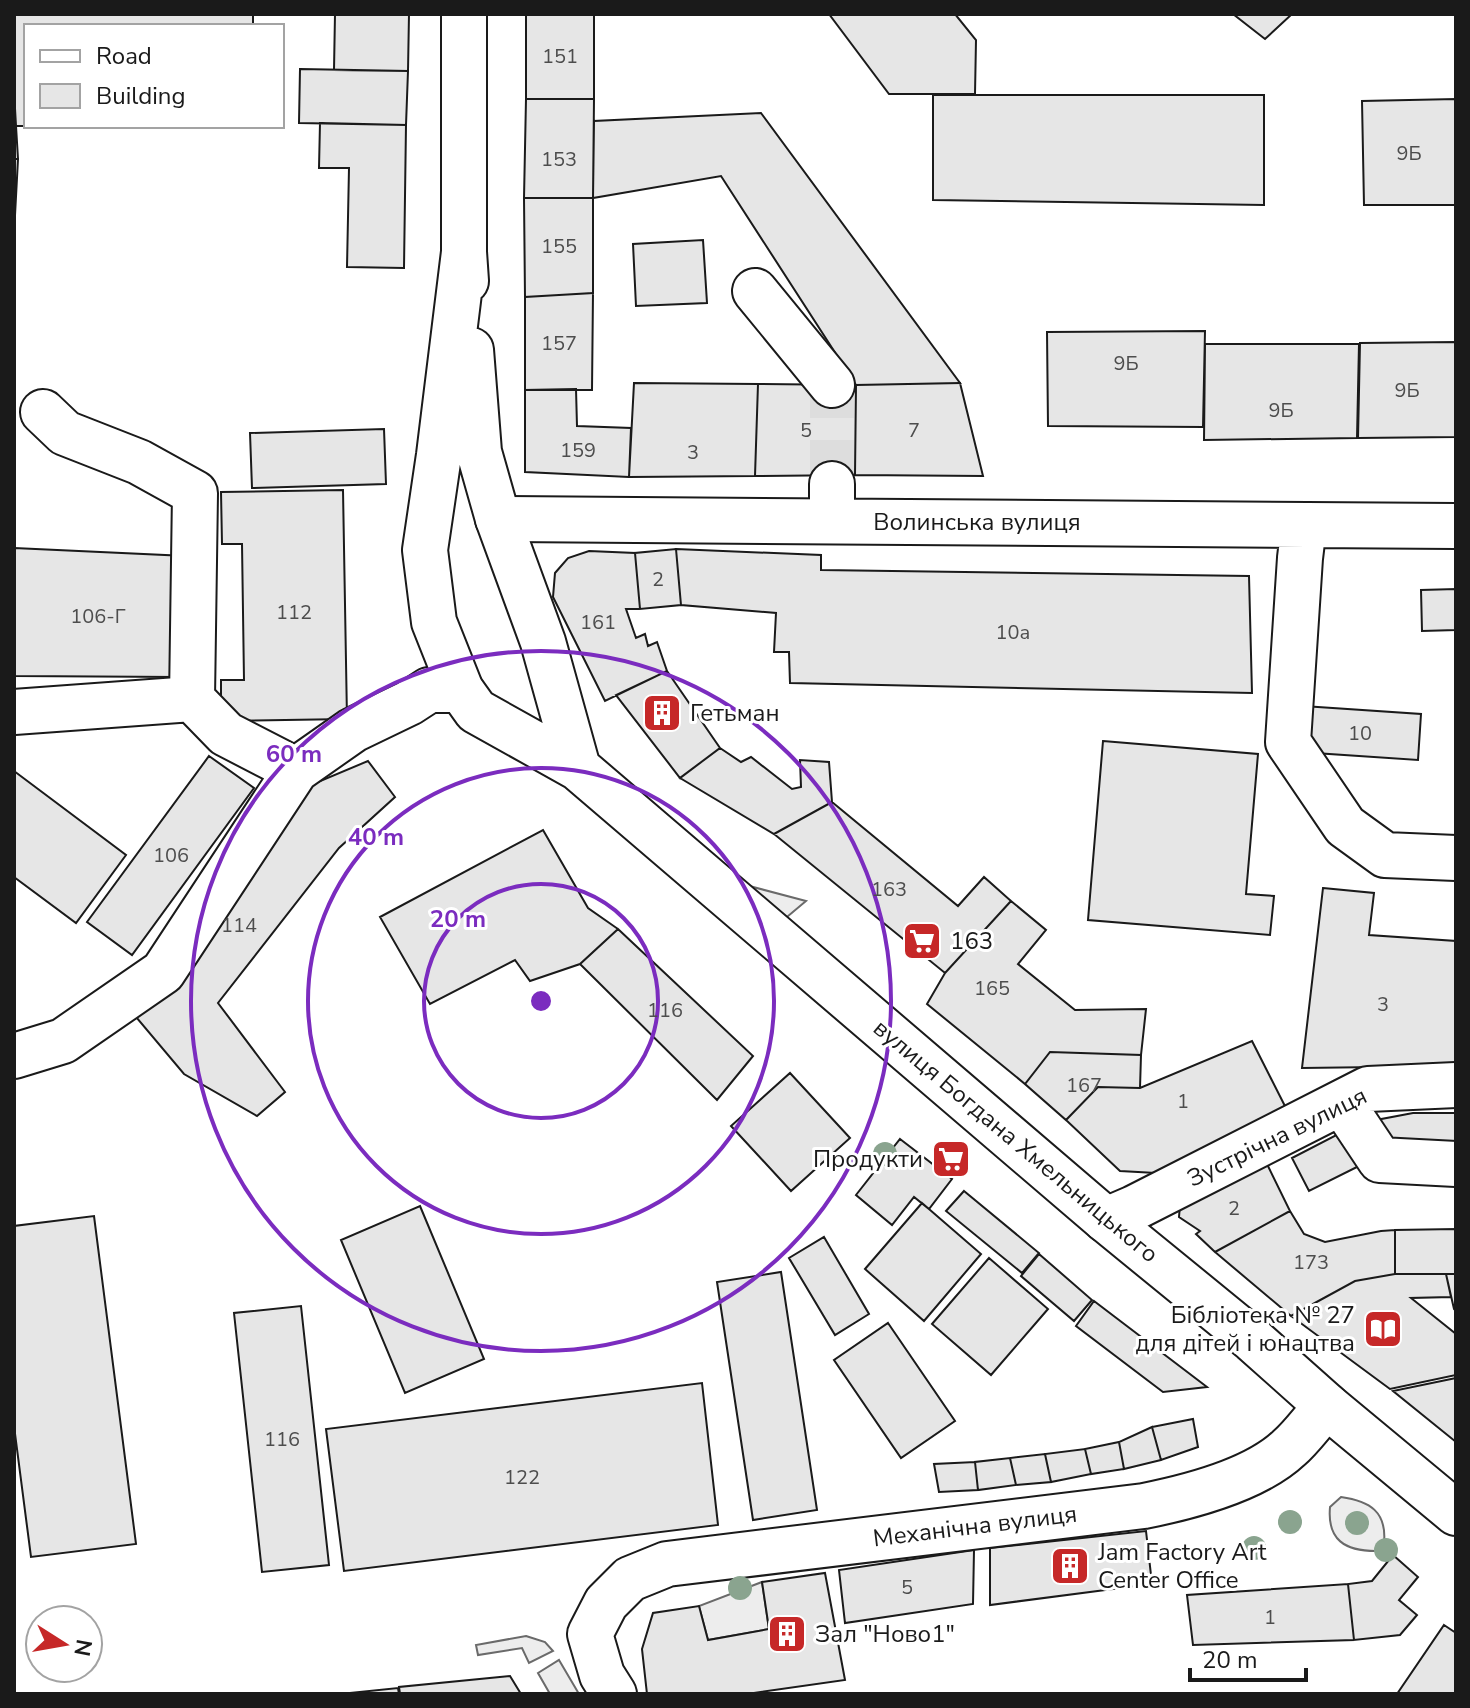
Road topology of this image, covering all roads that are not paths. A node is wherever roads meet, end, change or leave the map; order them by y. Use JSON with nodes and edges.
{"nodes":[{"id":1,"x":464,"y":14,"type":"edge"},
{"id":2,"x":464,"y":252,"type":"junction"},
{"id":3,"x":755,"y":291,"type":"dead end"},
{"id":4,"x":832,"y":385,"type":"tunnel mouth"},
{"id":5,"x":43,"y":412,"type":"dead end"},
{"id":6,"x":498,"y":519,"type":"junction"},
{"id":7,"x":1304,"y":525,"type":"junction"},
{"id":8,"x":1456,"y":526,"type":"edge"},
{"id":9,"x":425,"y":550,"type":"junction"},
{"id":10,"x":543,"y":642,"type":"junction"},
{"id":11,"x":192,"y":699,"type":"junction"},
{"id":12,"x":468,"y":701,"type":"junction"},
{"id":13,"x":14,"y":712,"type":"edge"},
{"id":14,"x":578,"y":768,"type":"junction"},
{"id":15,"x":296,"y":770,"type":"junction"},
{"id":16,"x":1456,"y":858,"type":"edge"},
{"id":17,"x":14,"y":1056,"type":"edge"},
{"id":18,"x":1456,"y":1085,"type":"edge"},
{"id":19,"x":1342,"y":1103,"type":"junction"},
{"id":20,"x":1456,"y":1164,"type":"edge"},
{"id":21,"x":1106,"y":1220,"type":"junction"},
{"id":22,"x":1327,"y":1406,"type":"junction"},
{"id":23,"x":1456,"y":1513,"type":"edge"},
{"id":24,"x":614,"y":1694,"type":"edge"}],
"edges":[{"from":1,"to":2,"type":"main road"},
{"from":2,"to":6,"type":"main road"},
{"from":2,"to":9,"type":"main road"},
{"from":3,"to":4,"type":"main road"},
{"from":5,"to":11,"type":"main road"},
{"from":6,"to":7,"type":"main road","name":"Волинська вулиця"},
{"from":6,"to":9,"type":"main road","name":"Волинська вулиця"},
{"from":6,"to":10,"type":"main road"},
{"from":7,"to":8,"type":"main road","name":"Волинська вулиця"},
{"from":7,"to":16,"type":"main road"},
{"from":9,"to":12,"type":"main road"},
{"from":10,"to":12,"type":"main road"},
{"from":10,"to":14,"type":"main road"},
{"from":11,"to":13,"type":"main road"},
{"from":11,"to":15,"type":"main road"},
{"from":12,"to":14,"type":"main road","name":"вулиця Богдана Хмельницького"},
{"from":12,"to":15,"type":"main road"},
{"from":14,"to":21,"type":"main road","name":"вулиця Богдана Хмельницького"},
{"from":15,"to":17,"type":"main road"},
{"from":18,"to":19,"type":"main road","name":"Зустрічна вулиця"},
{"from":19,"to":20,"type":"main road"},
{"from":19,"to":21,"type":"main road","name":"Зустрічна вулиця"},
{"from":21,"to":22,"type":"main road","name":"вулиця Богдана Хмельницького"},
{"from":22,"to":23,"type":"main road","name":"вулиця Богдана Хмельницького"},
{"from":22,"to":24,"type":"main road","name":"Механічна вулиця"}]}
